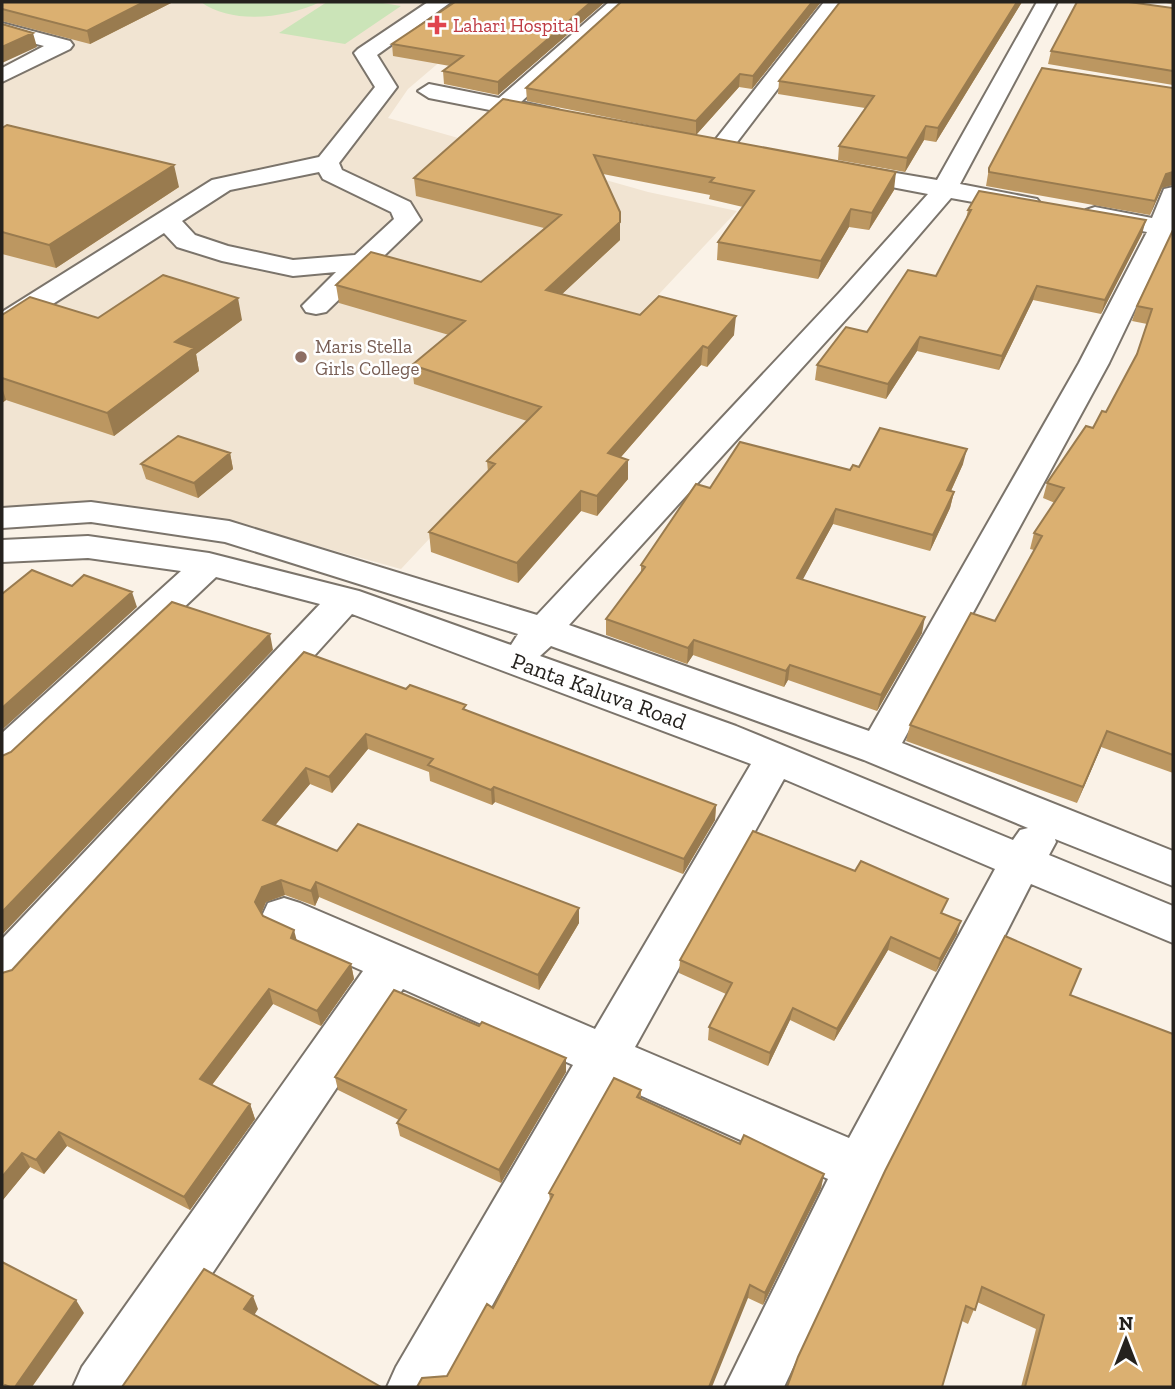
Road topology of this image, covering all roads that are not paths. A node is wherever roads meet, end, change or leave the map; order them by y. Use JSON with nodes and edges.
{"nodes":[{"id":1,"x":441,"y":2,"type":"edge"},
{"id":2,"x":620,"y":2,"type":"edge"},
{"id":3,"x":834,"y":2,"type":"edge"},
{"id":4,"x":1047,"y":2,"type":"edge"},
{"id":5,"x":2,"y":29,"type":"edge"},
{"id":6,"x":2,"y":76,"type":"edge"},
{"id":7,"x":429,"y":90,"type":"dead end"},
{"id":8,"x":504,"y":106,"type":"junction"},
{"id":9,"x":572,"y":119,"type":"edge"},
{"id":10,"x":693,"y":143,"type":"edge"},
{"id":11,"x":720,"y":149,"type":"junction"},
{"id":12,"x":746,"y":153,"type":"edge"},
{"id":13,"x":327,"y":163,"type":"junction"},
{"id":14,"x":826,"y":167,"type":"edge"},
{"id":15,"x":945,"y":189,"type":"junction"},
{"id":16,"x":1173,"y":194,"type":"edge"},
{"id":17,"x":166,"y":220,"type":"junction"},
{"id":18,"x":1168,"y":228,"type":"edge"},
{"id":19,"x":135,"y":240,"type":"junction"},
{"id":20,"x":186,"y":241,"type":"junction"},
{"id":21,"x":363,"y":262,"type":"junction"},
{"id":22,"x":293,"y":268,"type":"junction"},
{"id":23,"x":2,"y":324,"type":"edge"},
{"id":24,"x":2,"y":518,"type":"edge"},
{"id":25,"x":2,"y":551,"type":"edge"},
{"id":26,"x":209,"y":564,"type":"junction"},
{"id":27,"x":345,"y":599,"type":"junction"},
{"id":28,"x":545,"y":630,"type":"junction"},
{"id":29,"x":514,"y":660,"type":"junction"},
{"id":30,"x":878,"y":750,"type":"junction"},
{"id":31,"x":2,"y":756,"type":"edge"},
{"id":32,"x":775,"y":758,"type":"junction"},
{"id":33,"x":1051,"y":820,"type":"junction"},
{"id":34,"x":1020,"y":863,"type":"junction"},
{"id":35,"x":1173,"y":869,"type":"edge"},
{"id":36,"x":284,"y":916,"type":"dead end"},
{"id":37,"x":1173,"y":925,"type":"edge"},
{"id":38,"x":396,"y":963,"type":"junction"},
{"id":39,"x":2,"y":968,"type":"edge"},
{"id":40,"x":606,"y":1058,"type":"junction"},
{"id":41,"x":860,"y":1168,"type":"junction"},
{"id":42,"x":102,"y":1387,"type":"edge"},
{"id":43,"x":416,"y":1387,"type":"edge"},
{"id":44,"x":754,"y":1387,"type":"edge"}],
"edges":[{"from":1,"to":13,"type":"street"},
{"from":2,"to":8,"type":"street"},
{"from":3,"to":11,"type":"street"},
{"from":4,"to":15,"type":"street"},
{"from":5,"to":6,"type":"street"},
{"from":7,"to":8,"type":"street"},
{"from":8,"to":9,"type":"street"},
{"from":10,"to":11,"type":"street"},
{"from":11,"to":12,"type":"street"},
{"from":13,"to":17,"type":"street"},
{"from":13,"to":21,"type":"street"},
{"from":14,"to":15,"type":"street"},
{"from":15,"to":18,"type":"street"},
{"from":15,"to":28,"type":"street"},
{"from":16,"to":18,"type":"street"},
{"from":17,"to":19,"type":"street"},
{"from":17,"to":20,"type":"street"},
{"from":18,"to":30,"type":"street"},
{"from":19,"to":20,"type":"street"},
{"from":19,"to":23,"type":"street"},
{"from":20,"to":22,"type":"street"},
{"from":21,"to":22,"type":"street"},
{"from":21,"to":22,"type":"street"},
{"from":24,"to":28,"type":"street","name":"Panta Kaluva Road"},
{"from":25,"to":26,"type":"street","name":"Panta Kaluva Road"},
{"from":26,"to":27,"type":"street","name":"Panta Kaluva Road"},
{"from":26,"to":31,"type":"street"},
{"from":27,"to":29,"type":"street","name":"Panta Kaluva Road"},
{"from":27,"to":39,"type":"street"},
{"from":28,"to":29,"type":"street"},
{"from":28,"to":30,"type":"street","name":"Panta Kaluva Road"},
{"from":29,"to":32,"type":"street","name":"Panta Kaluva Road"},
{"from":30,"to":33,"type":"street","name":"Panta Kaluva Road"},
{"from":32,"to":34,"type":"street","name":"Panta Kaluva Road"},
{"from":32,"to":40,"type":"street"},
{"from":33,"to":34,"type":"street"},
{"from":33,"to":35,"type":"street","name":"Panta Kaluva Road"},
{"from":34,"to":37,"type":"street","name":"Panta Kaluva Road"},
{"from":34,"to":41,"type":"street"},
{"from":36,"to":38,"type":"street"},
{"from":38,"to":40,"type":"street"},
{"from":38,"to":42,"type":"street"},
{"from":40,"to":41,"type":"street"},
{"from":40,"to":43,"type":"street"},
{"from":41,"to":44,"type":"street"}]}
